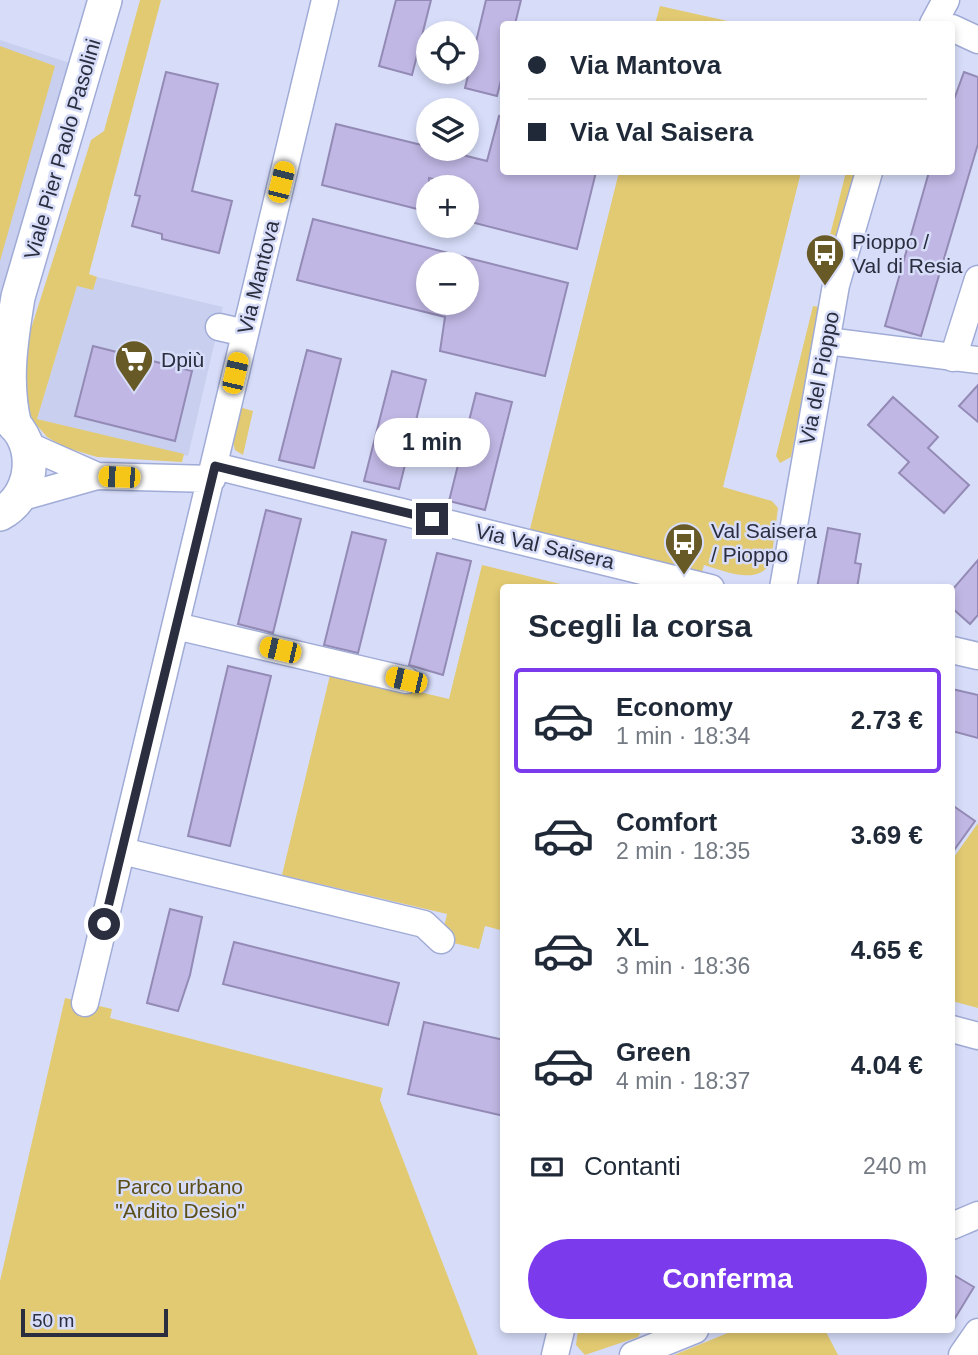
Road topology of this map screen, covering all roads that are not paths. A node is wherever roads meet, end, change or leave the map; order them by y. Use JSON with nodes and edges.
{"nodes":[{"id":1,"x":105,"y":0,"type":"edge"},
{"id":2,"x":325,"y":0,"type":"edge"},
{"id":3,"x":955,"y":27,"type":"edge"},
{"id":4,"x":978,"y":40,"type":"edge"},
{"id":5,"x":868,"y":175,"type":"edge"},
{"id":6,"x":978,"y":279,"type":"edge"},
{"id":7,"x":19,"y":297,"type":"junction"},
{"id":8,"x":219,"y":327,"type":"dead end"},
{"id":9,"x":245,"y":333,"type":"junction"},
{"id":10,"x":0,"y":336,"type":"edge"},
{"id":11,"x":827,"y":341,"type":"junction"},
{"id":12,"x":966,"y":359,"type":"edge"},
{"id":13,"x":14,"y":428,"type":"edge"},
{"id":14,"x":213,"y":473,"type":"junction"},
{"id":15,"x":97,"y":476,"type":"junction"},
{"id":16,"x":10,"y":506,"type":"edge"},
{"id":17,"x":694,"y":584,"type":"edge"},
{"id":18,"x":784,"y":584,"type":"edge"},
{"id":19,"x":176,"y":626,"type":"junction"},
{"id":20,"x":955,"y":651,"type":"edge"},
{"id":21,"x":978,"y":656,"type":"edge"},
{"id":22,"x":406,"y":680,"type":"dead end"},
{"id":23,"x":122,"y":851,"type":"junction"},
{"id":24,"x":441,"y":940,"type":"dead end"},
{"id":25,"x":85,"y":1003,"type":"dead end"},
{"id":26,"x":955,"y":1030,"type":"edge"},
{"id":27,"x":978,"y":1036,"type":"edge"},
{"id":28,"x":978,"y":1332,"type":"edge"},
{"id":29,"x":560,"y":1333,"type":"edge"},
{"id":30,"x":688,"y":1333,"type":"edge"},
{"id":31,"x":555,"y":1355,"type":"edge"},
{"id":32,"x":633,"y":1355,"type":"edge"},
{"id":33,"x":961,"y":1355,"type":"edge"}],
"edges":[{"from":1,"to":7,"type":"main road","name":"Viale Pier Paolo Pasolini"},
{"from":2,"to":9,"type":"street","name":"Via Mantova"},
{"from":3,"to":4,"type":"street"},
{"from":5,"to":11,"type":"street","name":"Via del Pioppo"},
{"from":6,"to":12,"type":"street"},
{"from":7,"to":10,"type":"main road","name":"Viale Pier Paolo Pasolini"},
{"from":7,"to":13,"type":"main road","name":"Viale Pier Paolo Pasolini"},
{"from":8,"to":9,"type":"street"},
{"from":9,"to":14,"type":"street","name":"Via Mantova"},
{"from":11,"to":12,"type":"street"},
{"from":11,"to":18,"type":"street","name":"Via del Pioppo"},
{"from":13,"to":15,"type":"street"},
{"from":13,"to":16,"type":"main road","name":"Viale Pier Paolo Pasolini"},
{"from":14,"to":15,"type":"street","name":"Via Val Saisera"},
{"from":14,"to":17,"type":"street","name":"Via Val Saisera"},
{"from":14,"to":19,"type":"street","name":"Via Mantova"},
{"from":15,"to":16,"type":"street"},
{"from":19,"to":22,"type":"street"},
{"from":19,"to":23,"type":"street","name":"Via Mantova"},
{"from":20,"to":21,"type":"street"},
{"from":23,"to":24,"type":"street"},
{"from":23,"to":25,"type":"street","name":"Via Mantova"},
{"from":26,"to":27,"type":"street"},
{"from":28,"to":33,"type":"street"},
{"from":29,"to":31,"type":"street"},
{"from":30,"to":32,"type":"street"}]}
